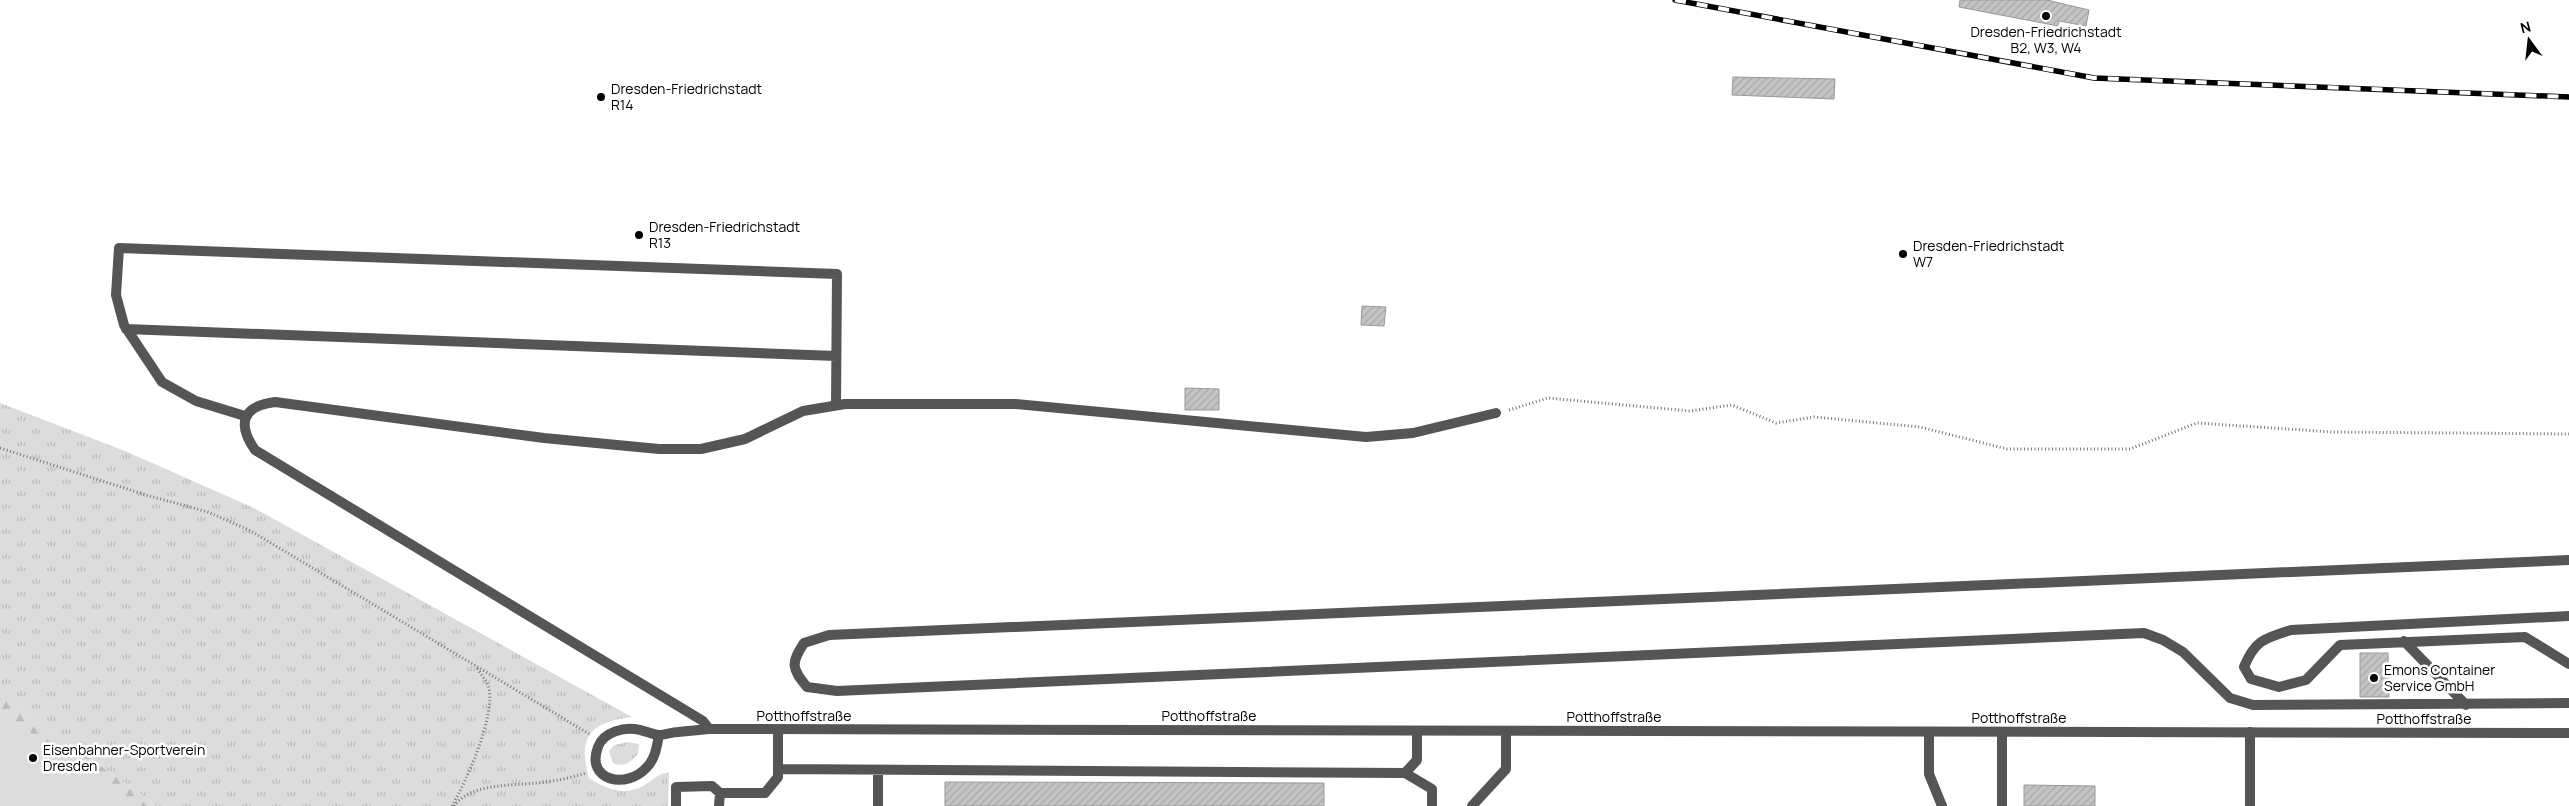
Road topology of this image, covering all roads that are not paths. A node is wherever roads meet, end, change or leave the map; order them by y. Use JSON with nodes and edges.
{"nodes":[{"id":1,"x":126,"y":329,"type":"junction"},
{"id":2,"x":836,"y":356,"type":"junction"},
{"id":3,"x":836,"y":405,"type":"junction"},
{"id":4,"x":1496,"y":413,"type":"road end"},
{"id":5,"x":246,"y":416,"type":"junction"},
{"id":6,"x":2569,"y":560,"type":"edge"},
{"id":7,"x":2569,"y":616,"type":"edge"},
{"id":8,"x":2404,"y":641,"type":"junction"},
{"id":9,"x":2569,"y":664,"type":"edge"},
{"id":10,"x":2569,"y":703,"type":"edge"},
{"id":11,"x":2466,"y":705,"type":"junction"},
{"id":12,"x":709,"y":729,"type":"junction"},
{"id":13,"x":778,"y":730,"type":"junction"},
{"id":14,"x":1417,"y":730,"type":"junction"},
{"id":15,"x":1506,"y":731,"type":"junction"},
{"id":16,"x":1929,"y":732,"type":"junction"},
{"id":17,"x":2002,"y":732,"type":"junction"},
{"id":18,"x":2250,"y":732,"type":"junction"},
{"id":19,"x":2569,"y":733,"type":"edge"},
{"id":20,"x":659,"y":735,"type":"junction"},
{"id":21,"x":778,"y":770,"type":"junction"},
{"id":22,"x":878,"y":770,"type":"junction"},
{"id":23,"x":1405,"y":773,"type":"junction"},
{"id":24,"x":720,"y":793,"type":"junction"},
{"id":25,"x":676,"y":806,"type":"edge"},
{"id":26,"x":719,"y":806,"type":"edge"},
{"id":27,"x":878,"y":806,"type":"edge"},
{"id":28,"x":1432,"y":806,"type":"edge"},
{"id":29,"x":1472,"y":806,"type":"edge"},
{"id":30,"x":1942,"y":806,"type":"edge"},
{"id":31,"x":2002,"y":806,"type":"edge"},
{"id":32,"x":2250,"y":806,"type":"edge"}],
"edges":[{"from":1,"to":2,"type":"street"},
{"from":1,"to":2,"type":"street"},
{"from":1,"to":5,"type":"street"},
{"from":2,"to":3,"type":"street"},
{"from":3,"to":4,"type":"street"},
{"from":3,"to":5,"type":"street"},
{"from":5,"to":12,"type":"street"},
{"from":6,"to":11,"type":"street"},
{"from":7,"to":8,"type":"street"},
{"from":8,"to":9,"type":"street"},
{"from":8,"to":11,"type":"street"},
{"from":10,"to":11,"type":"street"},
{"from":12,"to":13,"type":"street","name":"Potthoffstraße"},
{"from":12,"to":20,"type":"street","name":"Potthoffstraße"},
{"from":13,"to":14,"type":"street","name":"Potthoffstraße"},
{"from":13,"to":21,"type":"street"},
{"from":14,"to":15,"type":"street","name":"Potthoffstraße"},
{"from":14,"to":23,"type":"street"},
{"from":15,"to":16,"type":"street","name":"Potthoffstraße"},
{"from":15,"to":29,"type":"street"},
{"from":16,"to":17,"type":"street","name":"Potthoffstraße"},
{"from":16,"to":30,"type":"street"},
{"from":17,"to":18,"type":"street","name":"Potthoffstraße"},
{"from":17,"to":31,"type":"street"},
{"from":18,"to":19,"type":"street","name":"Potthoffstraße"},
{"from":18,"to":32,"type":"street"},
{"from":20,"to":20,"type":"street","name":"Potthoffstraße"},
{"from":21,"to":22,"type":"street"},
{"from":21,"to":24,"type":"street"},
{"from":22,"to":23,"type":"street"},
{"from":22,"to":27,"type":"street"},
{"from":23,"to":28,"type":"street"},
{"from":24,"to":25,"type":"street"},
{"from":24,"to":26,"type":"street"}]}
